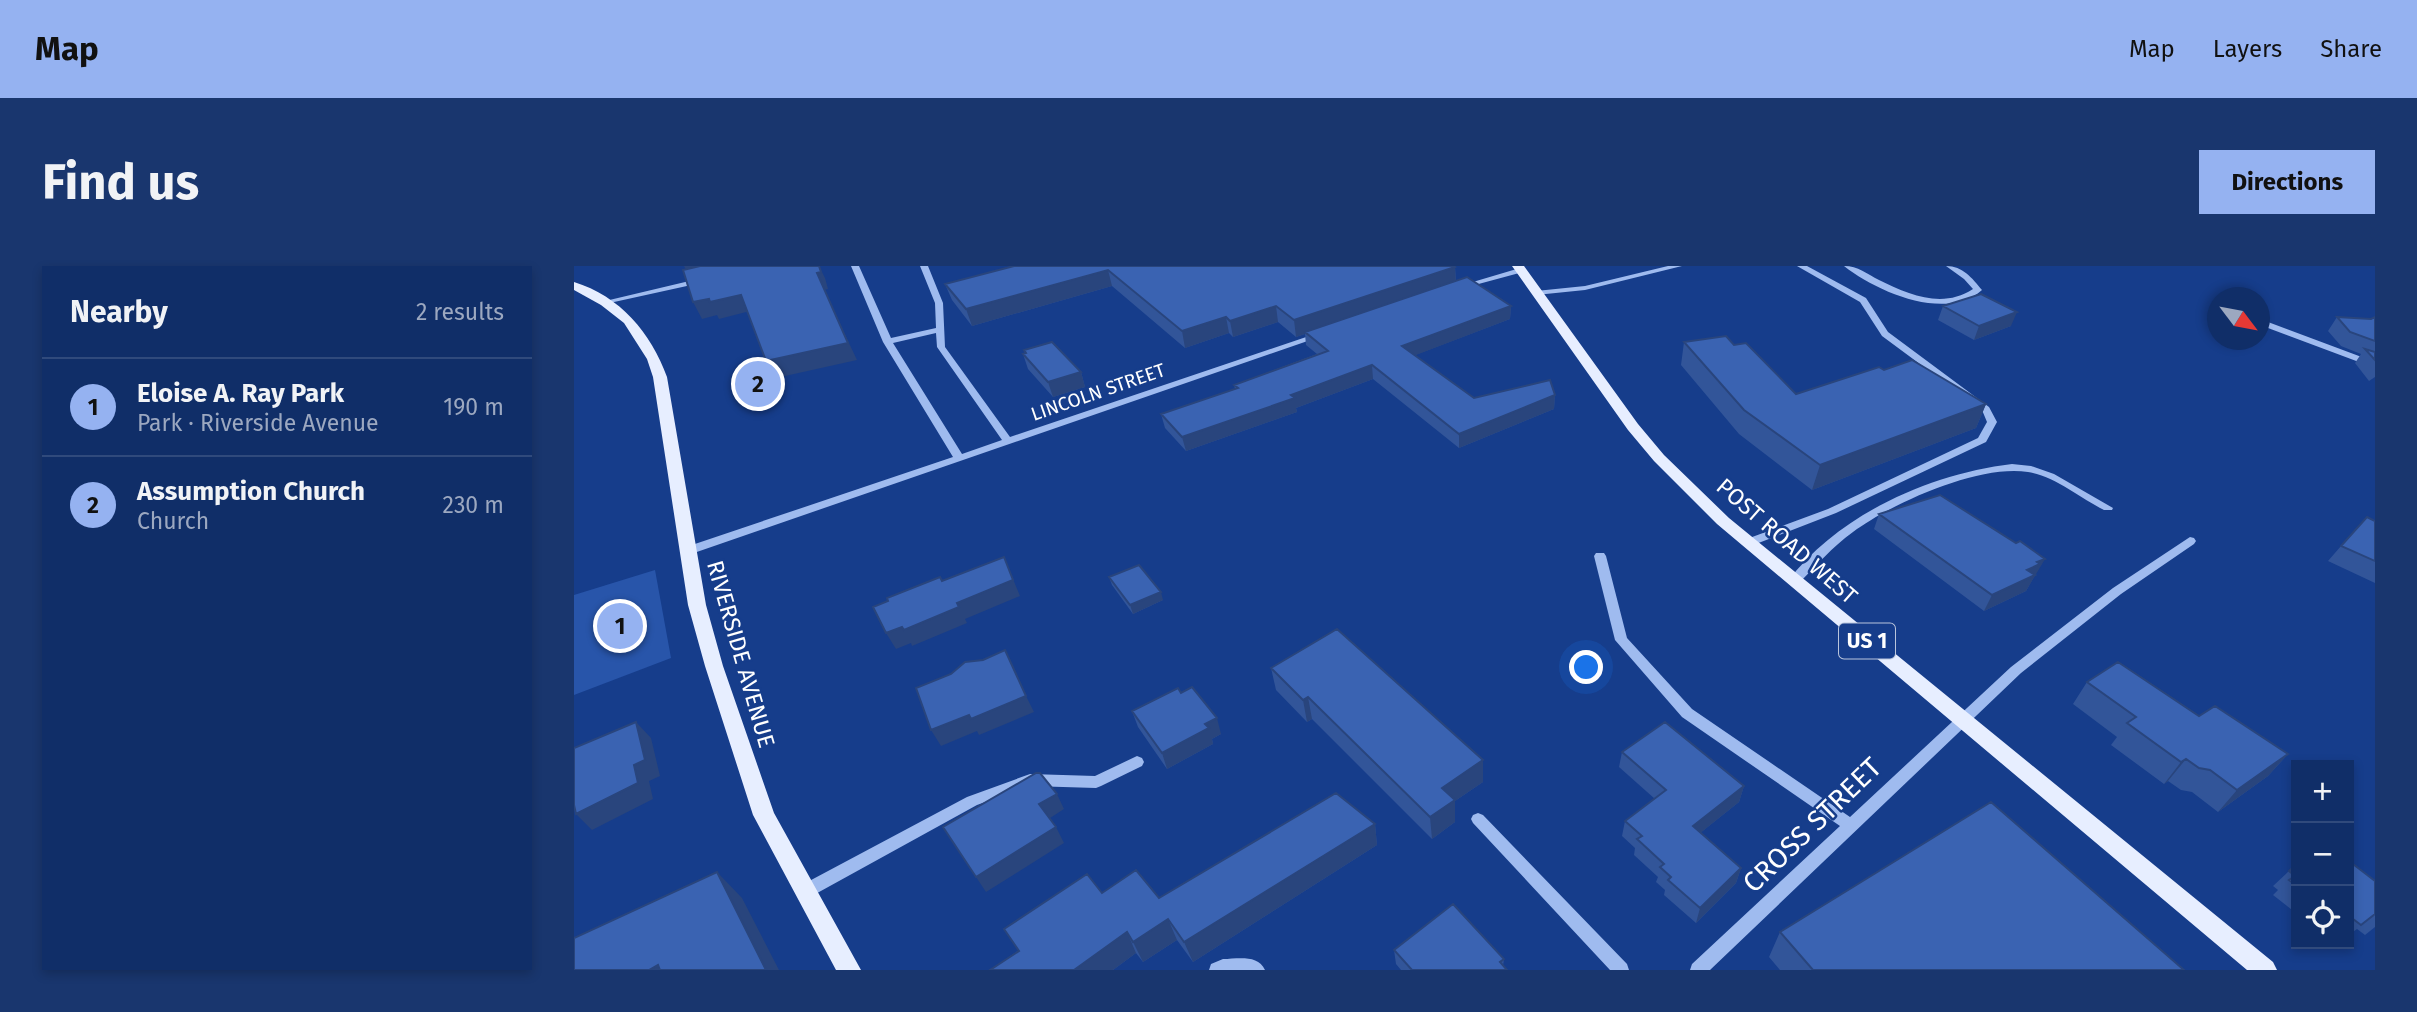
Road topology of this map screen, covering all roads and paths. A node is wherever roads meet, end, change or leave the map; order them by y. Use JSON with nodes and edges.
{"nodes":[{"id":1,"x":855,"y":266,"type":"edge"},
{"id":2,"x":924,"y":266,"type":"edge"},
{"id":3,"x":1625,"y":266,"type":"edge"},
{"id":4,"x":1678,"y":266,"type":"edge"},
{"id":5,"x":1801,"y":266,"type":"edge"},
{"id":6,"x":1848,"y":266,"type":"edge"},
{"id":7,"x":1950,"y":266,"type":"edge"},
{"id":8,"x":1664,"y":267,"type":"edge"},
{"id":9,"x":1519,"y":268,"type":"edge"},
{"id":10,"x":717,"y":277,"type":"edge"},
{"id":11,"x":1633,"y":277,"type":"junction"},
{"id":12,"x":574,"y":285,"type":"edge"},
{"id":13,"x":1444,"y":293,"type":"edge"},
{"id":14,"x":1536,"y":293,"type":"junction"},
{"id":15,"x":605,"y":302,"type":"junction"},
{"id":16,"x":2270,"y":326,"type":"edge"},
{"id":17,"x":938,"y":330,"type":"junction"},
{"id":18,"x":1331,"y":331,"type":"edge"},
{"id":19,"x":887,"y":342,"type":"junction"},
{"id":20,"x":2375,"y":365,"type":"edge"},
{"id":21,"x":1008,"y":441,"type":"junction"},
{"id":22,"x":959,"y":458,"type":"junction"},
{"id":23,"x":2108,"y":508,"type":"dead end"},
{"id":24,"x":2190,"y":541,"type":"dead end"},
{"id":25,"x":1748,"y":542,"type":"junction"},
{"id":26,"x":687,"y":551,"type":"junction"},
{"id":27,"x":1600,"y":556,"type":"dead end"},
{"id":28,"x":1794,"y":581,"type":"junction"},
{"id":29,"x":1963,"y":720,"type":"junction"},
{"id":30,"x":1137,"y":762,"type":"dead end"},
{"id":31,"x":1478,"y":819,"type":"dead end"},
{"id":32,"x":1850,"y":825,"type":"junction"},
{"id":33,"x":804,"y":892,"type":"junction"},
{"id":34,"x":849,"y":970,"type":"edge"},
{"id":35,"x":1217,"y":970,"type":"edge"},
{"id":36,"x":1257,"y":970,"type":"edge"},
{"id":37,"x":1621,"y":970,"type":"edge"},
{"id":38,"x":1699,"y":970,"type":"edge"},
{"id":39,"x":2265,"y":970,"type":"edge"}],
"edges":[{"from":1,"to":19,"type":"street"},
{"from":2,"to":17,"type":"street"},
{"from":3,"to":11,"type":"street"},
{"from":4,"to":8,"type":"street"},
{"from":5,"to":25,"type":"street"},
{"from":6,"to":7,"type":"street"},
{"from":8,"to":11,"type":"street"},
{"from":9,"to":13,"type":"street"},
{"from":9,"to":14,"type":"main road","name":"POST ROAD WEST","number":"US 1"},
{"from":10,"to":15,"type":"street"},
{"from":11,"to":14,"type":"street"},
{"from":12,"to":15,"type":"main road","name":"RIVERSIDE AVENUE"},
{"from":14,"to":25,"type":"main road","name":"POST ROAD WEST","number":"US 1"},
{"from":15,"to":26,"type":"main road","name":"RIVERSIDE AVENUE"},
{"from":16,"to":20,"type":"street"},
{"from":17,"to":19,"type":"street"},
{"from":17,"to":21,"type":"street"},
{"from":18,"to":21,"type":"street","name":"LINCOLN STREET"},
{"from":19,"to":22,"type":"street"},
{"from":21,"to":22,"type":"street","name":"LINCOLN STREET"},
{"from":22,"to":26,"type":"street","name":"LINCOLN STREET"},
{"from":23,"to":28,"type":"street"},
{"from":24,"to":29,"type":"street"},
{"from":25,"to":28,"type":"main road","name":"POST ROAD WEST","number":"US 1"},
{"from":26,"to":33,"type":"main road","name":"RIVERSIDE AVENUE"},
{"from":27,"to":32,"type":"street"},
{"from":28,"to":29,"type":"main road","name":"POST ROAD WEST","number":"US 1"},
{"from":29,"to":32,"type":"street","name":"CROSS STREET"},
{"from":29,"to":39,"type":"main road","name":"POST ROAD WEST","number":"US 1"},
{"from":30,"to":33,"type":"street"},
{"from":31,"to":37,"type":"street"},
{"from":32,"to":38,"type":"street","name":"CROSS STREET"},
{"from":33,"to":34,"type":"main road","name":"RIVERSIDE AVENUE"},
{"from":35,"to":36,"type":"street"}]}
